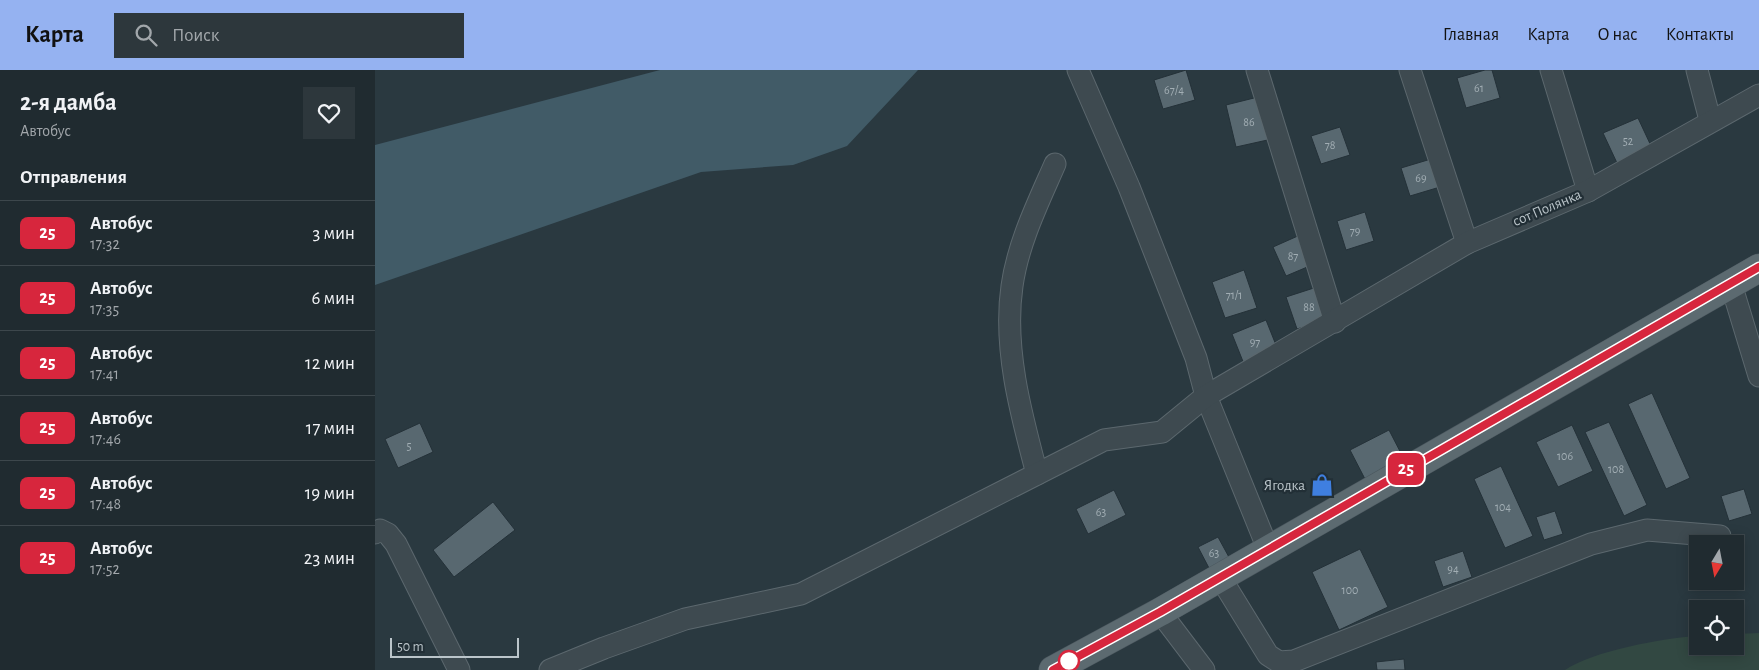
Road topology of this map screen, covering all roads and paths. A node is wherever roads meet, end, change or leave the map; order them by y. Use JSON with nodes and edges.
{"nodes":[{"id":1,"x":1078,"y":70,"type":"edge"},
{"id":2,"x":1257,"y":70,"type":"edge"},
{"id":3,"x":1411,"y":70,"type":"edge"},
{"id":4,"x":1551,"y":70,"type":"edge"},
{"id":5,"x":1697,"y":70,"type":"edge"},
{"id":6,"x":1759,"y":95,"type":"edge"},
{"id":7,"x":1710,"y":120,"type":"junction"},
{"id":8,"x":1055,"y":164,"type":"dead end"},
{"id":9,"x":1588,"y":191,"type":"junction"},
{"id":10,"x":1467,"y":243,"type":"junction"},
{"id":11,"x":1759,"y":268,"type":"edge"},
{"id":12,"x":1731,"y":284,"type":"junction"},
{"id":13,"x":1335,"y":322,"type":"junction"},
{"id":14,"x":1759,"y":376,"type":"edge"},
{"id":15,"x":1206,"y":396,"type":"junction"},
{"id":16,"x":1037,"y":474,"type":"junction"},
{"id":17,"x":375,"y":532,"type":"edge"},
{"id":18,"x":1708,"y":535,"type":"edge"},
{"id":19,"x":1268,"y":549,"type":"junction"},
{"id":20,"x":1220,"y":577,"type":"junction"},
{"id":21,"x":1160,"y":612,"type":"junction"},
{"id":22,"x":459,"y":670,"type":"edge"},
{"id":23,"x":550,"y":670,"type":"edge"},
{"id":24,"x":1053,"y":670,"type":"edge"},
{"id":25,"x":1204,"y":670,"type":"edge"}],
"edges":[{"from":1,"to":15,"type":"street"},
{"from":2,"to":13,"type":"street"},
{"from":3,"to":10,"type":"street"},
{"from":4,"to":9,"type":"street"},
{"from":5,"to":7,"type":"street"},
{"from":6,"to":7,"type":"street","name":"сот Полянка"},
{"from":7,"to":9,"type":"street","name":"сот Полянка"},
{"from":8,"to":16,"type":"street"},
{"from":9,"to":10,"type":"street","name":"сот Полянка"},
{"from":10,"to":13,"type":"street","name":"сот Полянка"},
{"from":11,"to":12,"type":"main road"},
{"from":12,"to":14,"type":"street"},
{"from":12,"to":19,"type":"main road"},
{"from":13,"to":15,"type":"street","name":"сот Полянка"},
{"from":15,"to":16,"type":"street","name":"сот Полянка"},
{"from":15,"to":19,"type":"street"},
{"from":16,"to":23,"type":"street","name":"сот Полянка"},
{"from":17,"to":22,"type":"street"},
{"from":18,"to":20,"type":"street"},
{"from":19,"to":20,"type":"main road"},
{"from":20,"to":21,"type":"main road"},
{"from":21,"to":24,"type":"main road"},
{"from":21,"to":25,"type":"street"}]}
